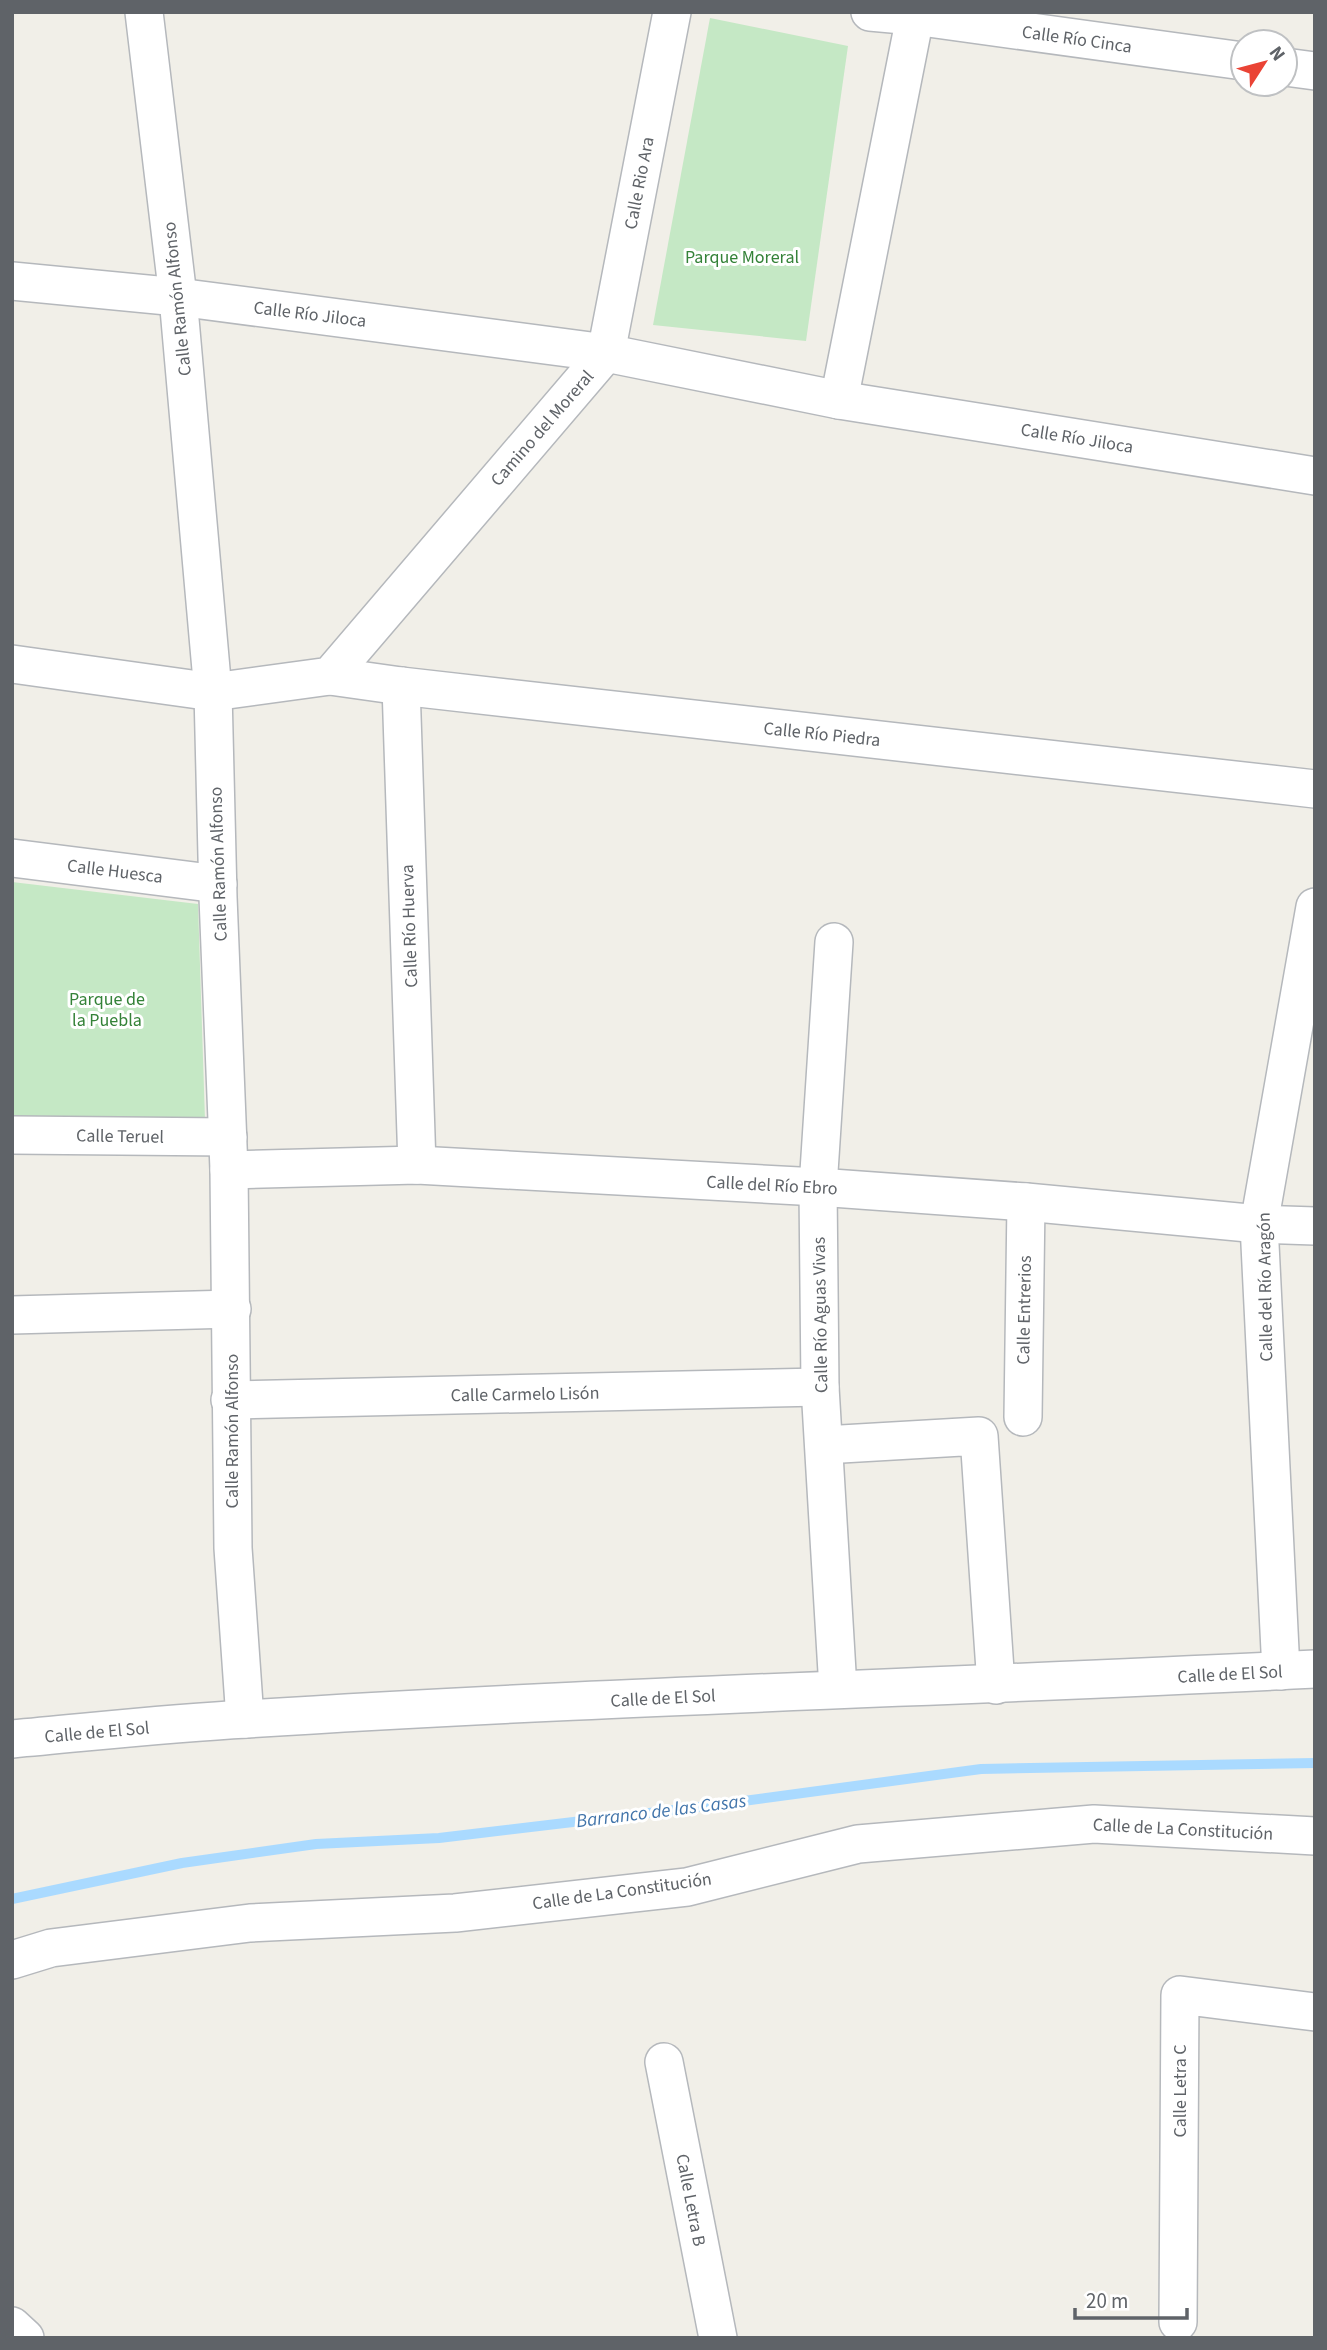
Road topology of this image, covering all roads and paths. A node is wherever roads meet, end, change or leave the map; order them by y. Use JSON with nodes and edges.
{"nodes":[{"id":1,"x":144,"y":12,"type":"edge"},
{"id":2,"x":672,"y":12,"type":"edge"},
{"id":3,"x":870,"y":12,"type":"edge"},
{"id":4,"x":915,"y":14,"type":"edge"},
{"id":5,"x":1229,"y":59,"type":"edge"},
{"id":6,"x":12,"y":281,"type":"edge"},
{"id":7,"x":178,"y":297,"type":"junction"},
{"id":8,"x":606,"y":353,"type":"junction"},
{"id":9,"x":839,"y":400,"type":"junction"},
{"id":10,"x":1315,"y":476,"type":"edge"},
{"id":11,"x":12,"y":664,"type":"edge"},
{"id":12,"x":330,"y":676,"type":"junction"},
{"id":13,"x":401,"y":686,"type":"junction"},
{"id":14,"x":213,"y":692,"type":"junction"},
{"id":15,"x":1315,"y":789,"type":"edge"},
{"id":16,"x":12,"y":858,"type":"edge"},
{"id":17,"x":218,"y":884,"type":"junction"},
{"id":18,"x":1315,"y":907,"type":"edge"},
{"id":19,"x":834,"y":942,"type":"dead end"},
{"id":20,"x":12,"y":1135,"type":"edge"},
{"id":21,"x":228,"y":1154,"type":"junction"},
{"id":22,"x":416,"y":1166,"type":"junction"},
{"id":23,"x":818,"y":1187,"type":"junction"},
{"id":24,"x":1026,"y":1202,"type":"junction"},
{"id":25,"x":1259,"y":1224,"type":"junction"},
{"id":26,"x":1315,"y":1226,"type":"edge"},
{"id":27,"x":232,"y":1309,"type":"junction"},
{"id":28,"x":12,"y":1315,"type":"edge"},
{"id":29,"x":820,"y":1387,"type":"junction"},
{"id":30,"x":230,"y":1400,"type":"junction"},
{"id":31,"x":1023,"y":1417,"type":"dead end"},
{"id":32,"x":824,"y":1445,"type":"junction"},
{"id":33,"x":1298,"y":1670,"type":"edge"},
{"id":34,"x":996,"y":1685,"type":"junction"},
{"id":35,"x":838,"y":1689,"type":"junction"},
{"id":36,"x":245,"y":1719,"type":"junction"},
{"id":37,"x":12,"y":1739,"type":"edge"},
{"id":38,"x":1315,"y":1836,"type":"edge"},
{"id":39,"x":12,"y":1960,"type":"edge"},
{"id":40,"x":1315,"y":2012,"type":"edge"},
{"id":41,"x":664,"y":2062,"type":"dead end"},
{"id":42,"x":1178,"y":2322,"type":"dead end"},
{"id":43,"x":12,"y":2326,"type":"edge"},
{"id":44,"x":25,"y":2338,"type":"edge"},
{"id":45,"x":718,"y":2338,"type":"edge"}],
"edges":[{"from":1,"to":7,"type":"street","name":"Calle Ramón Alfonso"},
{"from":2,"to":8,"type":"street","name":"Calle Rio Ara"},
{"from":3,"to":4,"type":"street","name":"Calle Río Cinca"},
{"from":4,"to":5,"type":"street","name":"Calle Río Cinca"},
{"from":4,"to":9,"type":"street"},
{"from":6,"to":7,"type":"street","name":"Calle Río Jiloca"},
{"from":7,"to":8,"type":"street","name":"Calle Río Jiloca"},
{"from":7,"to":14,"type":"street","name":"Calle Ramón Alfonso"},
{"from":8,"to":9,"type":"street","name":"Camino del Moreral"},
{"from":8,"to":12,"type":"street","name":"Camino del Moreral"},
{"from":9,"to":10,"type":"street","name":"Calle Río Jiloca"},
{"from":11,"to":14,"type":"street"},
{"from":12,"to":13,"type":"street","name":"Calle Río Piedra"},
{"from":12,"to":14,"type":"street"},
{"from":13,"to":15,"type":"street","name":"Calle Río Piedra"},
{"from":13,"to":22,"type":"street","name":"Calle Río Huerva"},
{"from":14,"to":17,"type":"street","name":"Calle Ramón Alfonso"},
{"from":16,"to":17,"type":"street","name":"Calle Huesca"},
{"from":17,"to":21,"type":"street","name":"Calle Ramón Alfonso"},
{"from":18,"to":25,"type":"street","name":"Calle del Río Aragón"},
{"from":19,"to":23,"type":"street","name":"Calle Río Aguas Vivas"},
{"from":20,"to":21,"type":"street","name":"Calle Teruel"},
{"from":21,"to":22,"type":"street","name":"Calle del Río Ebro"},
{"from":21,"to":27,"type":"street","name":"Calle Ramón Alfonso"},
{"from":22,"to":23,"type":"street","name":"Calle del Río Ebro"},
{"from":23,"to":24,"type":"street","name":"Calle del Río Ebro"},
{"from":23,"to":29,"type":"street","name":"Calle Río Aguas Vivas"},
{"from":24,"to":25,"type":"street","name":"Calle del Río Ebro"},
{"from":24,"to":31,"type":"street","name":"Calle Entrerios"},
{"from":25,"to":26,"type":"street","name":"Calle del Río Ebro"},
{"from":25,"to":33,"type":"street","name":"Calle del Río Aragón"},
{"from":27,"to":28,"type":"street"},
{"from":27,"to":30,"type":"street","name":"Calle Ramón Alfonso"},
{"from":29,"to":30,"type":"street","name":"Calle Carmelo Lisón"},
{"from":29,"to":32,"type":"street","name":"Calle Río Aguas Vivas"},
{"from":30,"to":36,"type":"street","name":"Calle Ramón Alfonso"},
{"from":32,"to":34,"type":"street"},
{"from":32,"to":35,"type":"street","name":"Calle Río Aguas Vivas"},
{"from":33,"to":34,"type":"street","name":"Calle de El Sol"},
{"from":34,"to":35,"type":"street","name":"Calle de El Sol"},
{"from":35,"to":36,"type":"street","name":"Calle de El Sol"},
{"from":36,"to":37,"type":"street","name":"Calle de El Sol"},
{"from":38,"to":39,"type":"street","name":"Calle de La Constitución"},
{"from":40,"to":42,"type":"street","name":"Calle Letra C"},
{"from":41,"to":45,"type":"street","name":"Calle Letra B"},
{"from":43,"to":44,"type":"street"}]}
